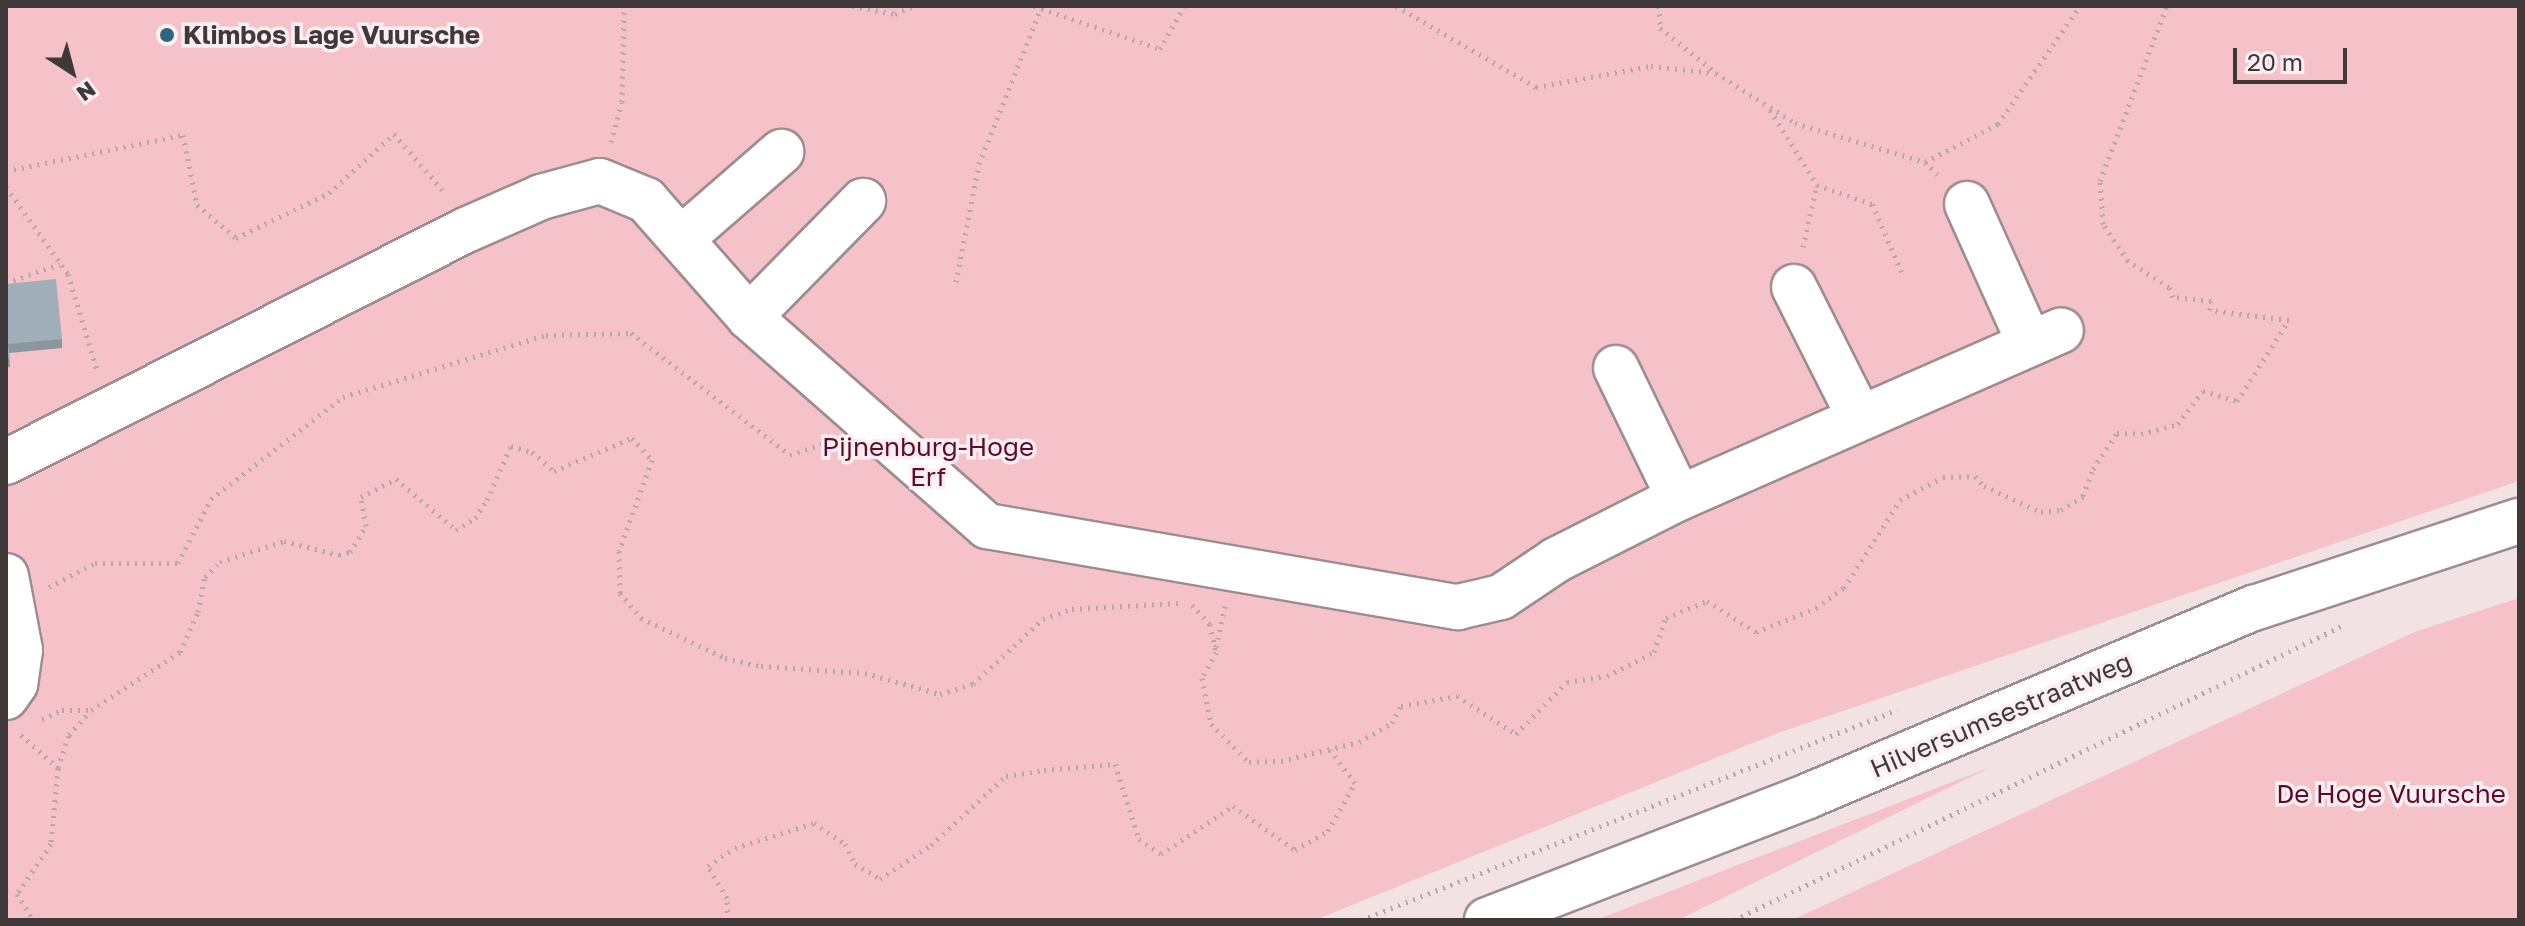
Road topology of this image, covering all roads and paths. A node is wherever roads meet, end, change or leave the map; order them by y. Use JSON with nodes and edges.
{"nodes":[{"id":1,"x":624,"y":6,"type":"edge"},
{"id":2,"x":852,"y":6,"type":"edge"},
{"id":3,"x":913,"y":6,"type":"edge"},
{"id":4,"x":1034,"y":6,"type":"edge"},
{"id":5,"x":1184,"y":6,"type":"edge"},
{"id":6,"x":1396,"y":6,"type":"edge"},
{"id":7,"x":1659,"y":6,"type":"edge"},
{"id":8,"x":2080,"y":6,"type":"edge"},
{"id":9,"x":2167,"y":6,"type":"edge"},
{"id":10,"x":1042,"y":7,"type":"edge"},
{"id":11,"x":1716,"y":73,"type":"junction"},
{"id":12,"x":1769,"y":109,"type":"junction"},
{"id":13,"x":781,"y":152,"type":"dead end"},
{"id":14,"x":1925,"y":162,"type":"junction"},
{"id":15,"x":6,"y":171,"type":"edge"},
{"id":16,"x":600,"y":181,"type":"junction"},
{"id":17,"x":1817,"y":185,"type":"junction"},
{"id":18,"x":6,"y":187,"type":"edge"},
{"id":19,"x":863,"y":201,"type":"dead end"},
{"id":20,"x":1967,"y":204,"type":"joint"},
{"id":21,"x":466,"y":230,"type":"junction"},
{"id":22,"x":681,"y":239,"type":"junction"},
{"id":23,"x":60,"y":264,"type":"junction"},
{"id":24,"x":1903,"y":275,"type":"dead end"},
{"id":25,"x":956,"y":282,"type":"dead end"},
{"id":26,"x":6,"y":283,"type":"edge"},
{"id":27,"x":1794,"y":287,"type":"joint"},
{"id":28,"x":749,"y":317,"type":"junction"},
{"id":29,"x":1616,"y":368,"type":"dead end"},
{"id":30,"x":110,"y":413,"type":"junction"},
{"id":31,"x":1859,"y":416,"type":"junction"},
{"id":32,"x":862,"y":417,"type":"junction"},
{"id":33,"x":6,"y":462,"type":"edge"},
{"id":34,"x":1679,"y":498,"type":"junction"},
{"id":35,"x":2519,"y":521,"type":"edge"},
{"id":36,"x":9,"y":588,"type":"edge"},
{"id":37,"x":2355,"y":622,"type":"dead end"},
{"id":38,"x":91,"y":710,"type":"junction"},
{"id":39,"x":21,"y":713,"type":"edge"},
{"id":40,"x":1330,"y":750,"type":"junction"},
{"id":41,"x":58,"y":768,"type":"junction"},
{"id":42,"x":33,"y":920,"type":"edge"},
{"id":43,"x":728,"y":920,"type":"edge"},
{"id":44,"x":1487,"y":920,"type":"edge"},
{"id":45,"x":1734,"y":920,"type":"edge"}],
"edges":[{"from":1,"to":16,"type":"path"},
{"from":2,"to":3,"type":"path"},
{"from":4,"to":10,"type":"path"},
{"from":5,"to":10,"type":"path"},
{"from":6,"to":11,"type":"path"},
{"from":7,"to":11,"type":"path"},
{"from":8,"to":14,"type":"path"},
{"from":9,"to":40,"type":"path"},
{"from":10,"to":25,"type":"path"},
{"from":11,"to":12,"type":"path"},
{"from":12,"to":14,"type":"path"},
{"from":12,"to":17,"type":"path"},
{"from":13,"to":22,"type":"main road"},
{"from":14,"to":20,"type":"path"},
{"from":15,"to":21,"type":"path"},
{"from":16,"to":21,"type":"main road"},
{"from":16,"to":22,"type":"main road"},
{"from":17,"to":24,"type":"path"},
{"from":17,"to":27,"type":"path"},
{"from":18,"to":23,"type":"path"},
{"from":19,"to":28,"type":"main road"},
{"from":20,"to":31,"type":"main road"},
{"from":21,"to":30,"type":"main road"},
{"from":22,"to":28,"type":"main road"},
{"from":23,"to":26,"type":"path"},
{"from":23,"to":30,"type":"path"},
{"from":27,"to":31,"type":"main road"},
{"from":28,"to":32,"type":"main road"},
{"from":29,"to":34,"type":"main road"},
{"from":30,"to":33,"type":"main road"},
{"from":31,"to":34,"type":"main road"},
{"from":32,"to":34,"type":"main road"},
{"from":32,"to":36,"type":"path"},
{"from":35,"to":44,"type":"main road","name":"Hilversumsestraatweg"},
{"from":36,"to":39,"type":"main road"},
{"from":37,"to":45,"type":"path"},
{"from":38,"to":39,"type":"path"},
{"from":38,"to":40,"type":"path"},
{"from":38,"to":41,"type":"path"},
{"from":39,"to":41,"type":"path"},
{"from":40,"to":43,"type":"path"},
{"from":41,"to":42,"type":"path"}]}
